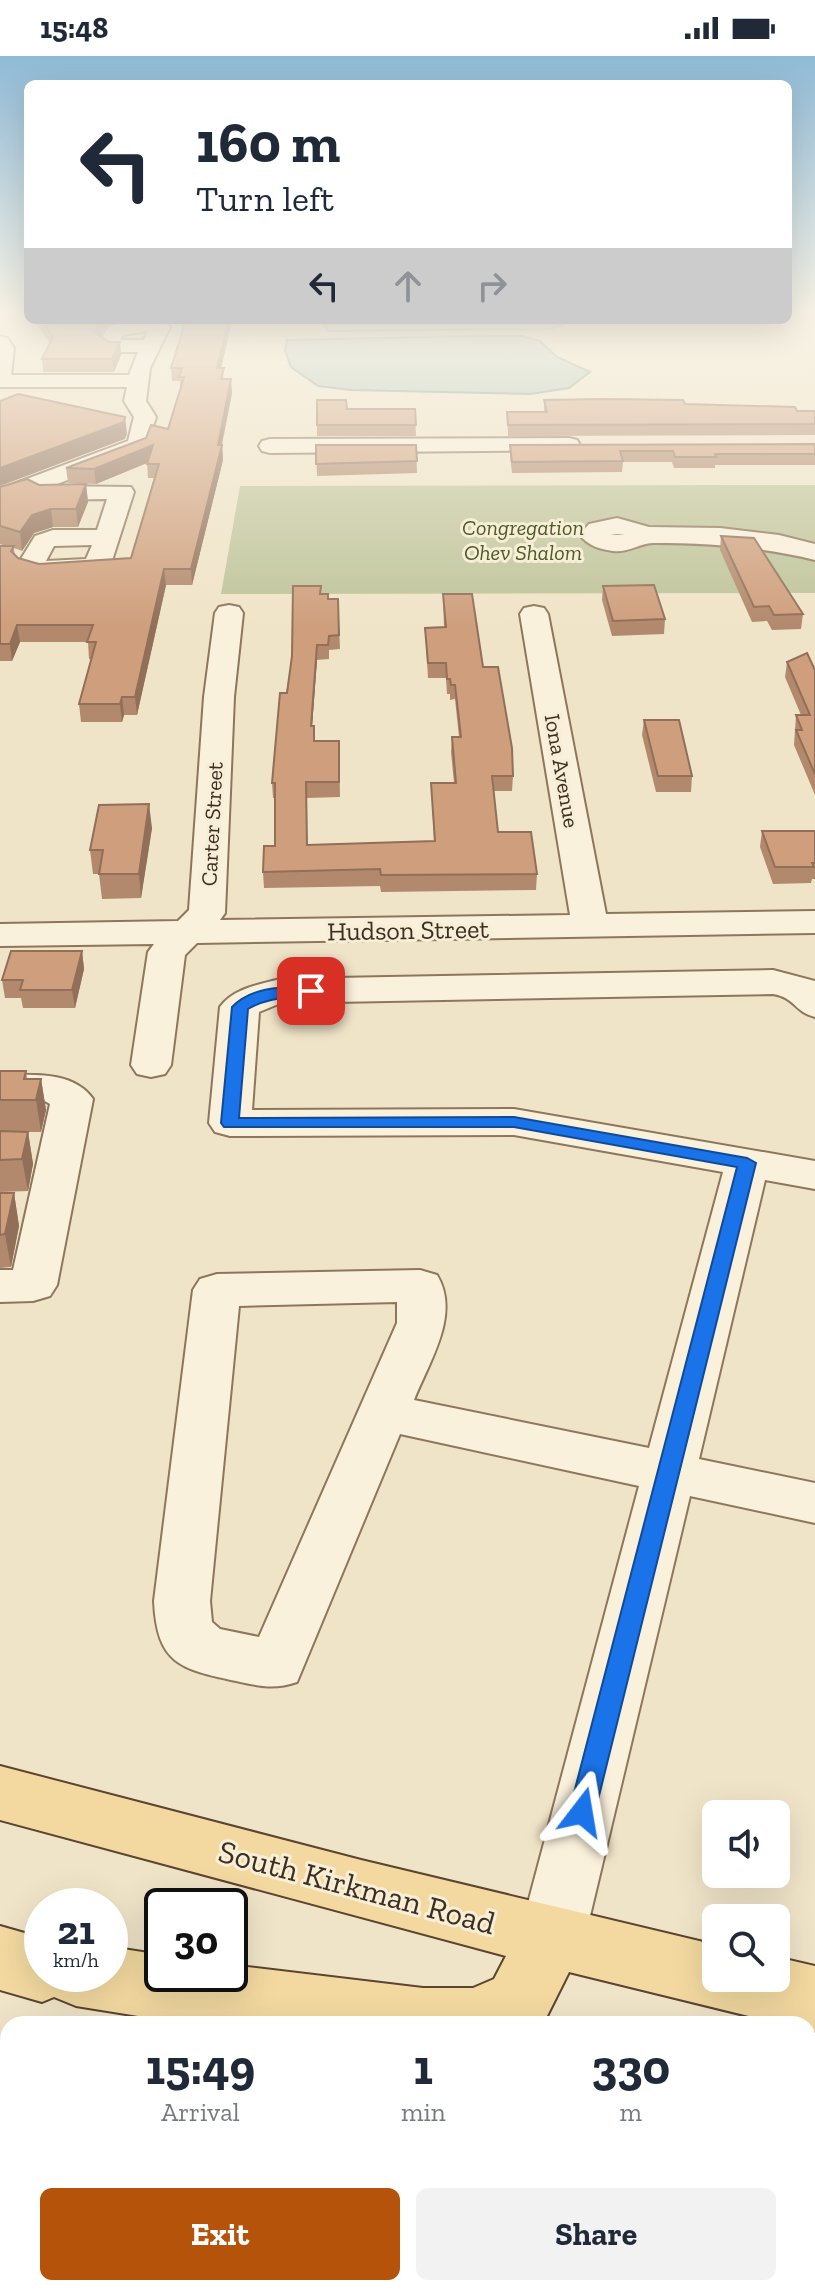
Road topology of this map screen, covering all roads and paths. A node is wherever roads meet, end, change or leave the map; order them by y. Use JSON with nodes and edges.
{"nodes":[{"id":1,"x":145,"y":419,"type":"edge"},
{"id":2,"x":597,"y":445,"type":"edge"},
{"id":3,"x":270,"y":446,"type":"dead end"},
{"id":4,"x":48,"y":457,"type":"edge"},
{"id":5,"x":85,"y":465,"type":"junction"},
{"id":6,"x":4,"y":495,"type":"edge"},
{"id":7,"x":642,"y":535,"type":"dead end"},
{"id":8,"x":107,"y":537,"type":"dead end"},
{"id":9,"x":815,"y":552,"type":"edge"},
{"id":10,"x":229,"y":613,"type":"dead end"},
{"id":11,"x":534,"y":614,"type":"dead end"},
{"id":12,"x":815,"y":922,"type":"edge"},
{"id":13,"x":590,"y":927,"type":"junction"},
{"id":14,"x":188,"y":933,"type":"junction"},
{"id":15,"x":0,"y":935,"type":"edge"},
{"id":16,"x":815,"y":1005,"type":"edge"},
{"id":17,"x":151,"y":1065,"type":"dead end"},
{"id":18,"x":0,"y":1087,"type":"edge"},
{"id":19,"x":15,"y":1148,"type":"edge"},
{"id":20,"x":62,"y":1148,"type":"junction"},
{"id":21,"x":747,"y":1163,"type":"junction"},
{"id":22,"x":815,"y":1175,"type":"edge"},
{"id":23,"x":1,"y":1289,"type":"edge"},
{"id":24,"x":384,"y":1412,"type":"junction"},
{"id":25,"x":668,"y":1471,"type":"junction"},
{"id":26,"x":815,"y":1503,"type":"edge"},
{"id":27,"x":0,"y":1793,"type":"edge"},
{"id":28,"x":552,"y":1937,"type":"junction"},
{"id":29,"x":702,"y":1974,"type":"edge"},
{"id":30,"x":128,"y":1982,"type":"edge"},
{"id":31,"x":116,"y":1992,"type":"edge"},
{"id":32,"x":784,"y":1992,"type":"edge"},
{"id":33,"x":815,"y":1999,"type":"edge"},
{"id":34,"x":196,"y":2016,"type":"edge"},
{"id":35,"x":365,"y":2016,"type":"edge"},
{"id":36,"x":489,"y":2016,"type":"edge"}],
"edges":[{"from":1,"to":5,"type":"street"},
{"from":2,"to":3,"type":"street"},
{"from":4,"to":5,"type":"street"},
{"from":5,"to":6,"type":"street"},
{"from":6,"to":8,"type":"street"},
{"from":7,"to":9,"type":"street"},
{"from":10,"to":14,"type":"street","name":"Carter Street"},
{"from":11,"to":13,"type":"street","name":"Iona Avenue"},
{"from":12,"to":13,"type":"street","name":"Hudson Street"},
{"from":13,"to":14,"type":"street","name":"Hudson Street"},
{"from":14,"to":15,"type":"street","name":"Hudson Street"},
{"from":14,"to":17,"type":"street","name":"Carter Street"},
{"from":16,"to":21,"type":"street"},
{"from":18,"to":20,"type":"street"},
{"from":19,"to":20,"type":"street"},
{"from":20,"to":23,"type":"street"},
{"from":21,"to":22,"type":"street"},
{"from":21,"to":25,"type":"street"},
{"from":24,"to":24,"type":"street"},
{"from":24,"to":25,"type":"street"},
{"from":25,"to":26,"type":"street"},
{"from":25,"to":28,"type":"street"},
{"from":27,"to":28,"type":"main road","name":"South Kirkman Road"},
{"from":28,"to":29,"type":"main road","name":"South Kirkman Road"},
{"from":28,"to":36,"type":"main road"},
{"from":30,"to":35,"type":"main road"},
{"from":31,"to":34,"type":"main road"},
{"from":32,"to":33,"type":"main road"}]}
